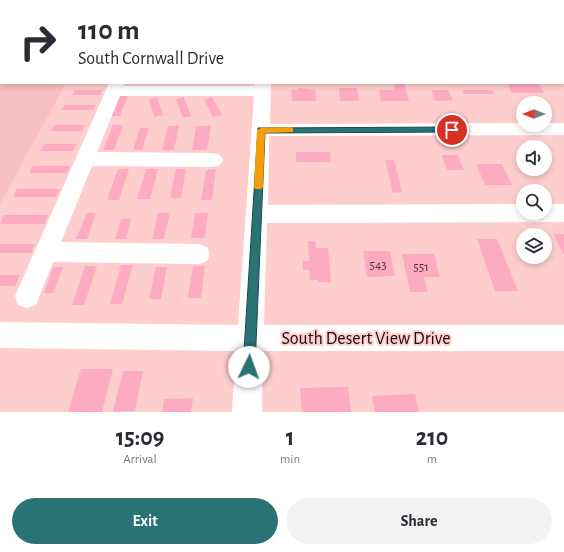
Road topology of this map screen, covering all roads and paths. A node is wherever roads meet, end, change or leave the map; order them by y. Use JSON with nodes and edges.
{"nodes":[{"id":1,"x":115,"y":87,"type":"edge"},
{"id":2,"x":263,"y":87,"type":"edge"},
{"id":3,"x":564,"y":129,"type":"edge"},
{"id":4,"x":261,"y":130,"type":"junction"},
{"id":5,"x":85,"y":159,"type":"junction"},
{"id":6,"x":213,"y":160,"type":"dead end"},
{"id":7,"x":564,"y":213,"type":"edge"},
{"id":8,"x":257,"y":214,"type":"junction"},
{"id":9,"x":45,"y":252,"type":"junction"},
{"id":10,"x":199,"y":254,"type":"dead end"},
{"id":11,"x":27,"y":296,"type":"dead end"},
{"id":12,"x":0,"y":335,"type":"edge"},
{"id":13,"x":251,"y":338,"type":"junction"},
{"id":14,"x":564,"y":338,"type":"edge"},
{"id":15,"x":247,"y":412,"type":"edge"}],
"edges":[{"from":1,"to":2,"type":"street"},
{"from":1,"to":5,"type":"street"},
{"from":2,"to":4,"type":"street"},
{"from":3,"to":4,"type":"street"},
{"from":4,"to":8,"type":"street"},
{"from":5,"to":6,"type":"street"},
{"from":5,"to":9,"type":"street"},
{"from":7,"to":8,"type":"street"},
{"from":8,"to":13,"type":"street"},
{"from":9,"to":10,"type":"street"},
{"from":9,"to":11,"type":"street"},
{"from":12,"to":13,"type":"street","name":"South Desert View Drive"},
{"from":13,"to":14,"type":"street","name":"South Desert View Drive"},
{"from":13,"to":15,"type":"street"}]}
